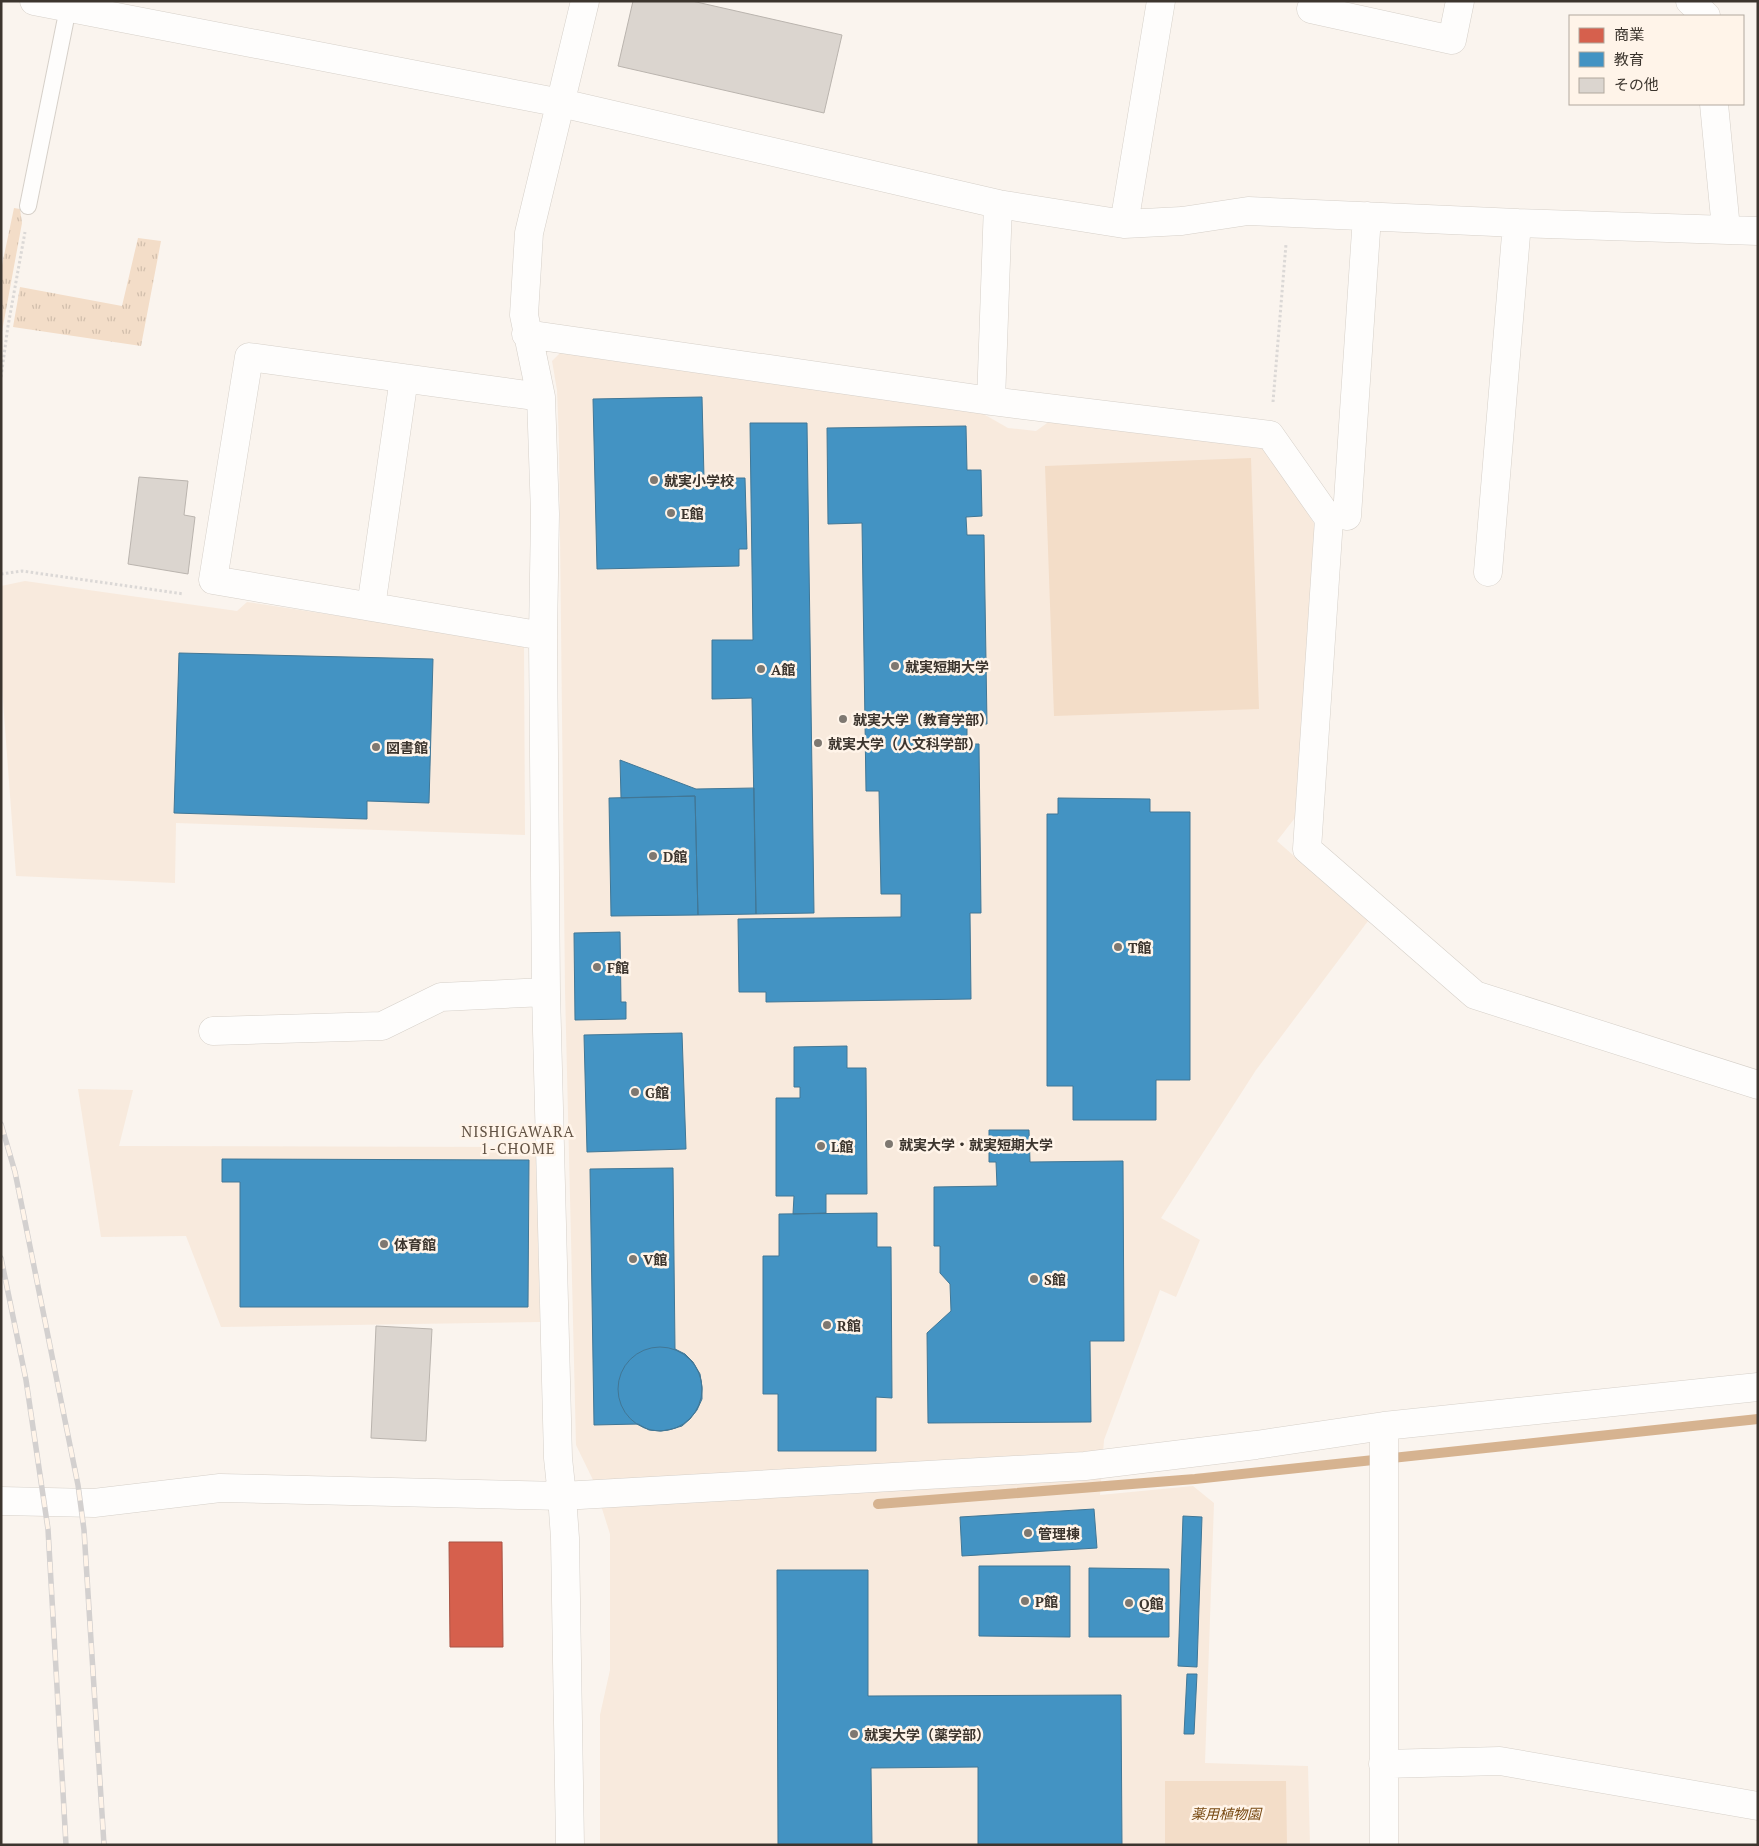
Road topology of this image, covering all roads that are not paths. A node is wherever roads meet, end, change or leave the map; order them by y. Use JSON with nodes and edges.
{"nodes":[{"id":1,"x":34,"y":1,"type":"edge"},
{"id":2,"x":585,"y":1,"type":"edge"},
{"id":3,"x":1161,"y":1,"type":"edge"},
{"id":4,"x":1460,"y":1,"type":"edge"},
{"id":5,"x":1690,"y":1,"type":"edge"},
{"id":6,"x":1710,"y":1,"type":"edge"},
{"id":7,"x":65,"y":5,"type":"edge"},
{"id":8,"x":1311,"y":9,"type":"dead end"},
{"id":9,"x":1705,"y":15,"type":"edge"},
{"id":10,"x":1706,"y":15,"type":"edge"},
{"id":11,"x":561,"y":103,"type":"junction"},
{"id":12,"x":1714,"y":105,"type":"edge"},
{"id":13,"x":998,"y":204,"type":"junction"},
{"id":14,"x":28,"y":206,"type":"road end"},
{"id":15,"x":1367,"y":216,"type":"junction"},
{"id":16,"x":1517,"y":223,"type":"junction"},
{"id":17,"x":1124,"y":224,"type":"junction"},
{"id":18,"x":1726,"y":229,"type":"junction"},
{"id":19,"x":1758,"y":231,"type":"edge"},
{"id":20,"x":526,"y":334,"type":"junction"},
{"id":21,"x":404,"y":378,"type":"junction"},
{"id":22,"x":541,"y":397,"type":"junction"},
{"id":23,"x":991,"y":401,"type":"junction"},
{"id":24,"x":1347,"y":516,"type":"dead end"},
{"id":25,"x":1488,"y":572,"type":"dead end"},
{"id":26,"x":371,"y":607,"type":"junction"},
{"id":27,"x":543,"y":636,"type":"junction"},
{"id":28,"x":546,"y":992,"type":"junction"},
{"id":29,"x":213,"y":1031,"type":"dead end"},
{"id":30,"x":1758,"y":1084,"type":"edge"},
{"id":31,"x":1758,"y":1387,"type":"edge"},
{"id":32,"x":1384,"y":1426,"type":"junction"},
{"id":33,"x":562,"y":1496,"type":"junction"},
{"id":34,"x":1,"y":1501,"type":"edge"},
{"id":35,"x":1383,"y":1764,"type":"junction"},
{"id":36,"x":1758,"y":1806,"type":"edge"},
{"id":37,"x":570,"y":1845,"type":"edge"},
{"id":38,"x":1384,"y":1845,"type":"edge"}],
"edges":[{"from":1,"to":7,"type":"street"},
{"from":2,"to":11,"type":"street"},
{"from":3,"to":17,"type":"street"},
{"from":4,"to":8,"type":"street"},
{"from":5,"to":9,"type":"street"},
{"from":6,"to":10,"type":"street"},
{"from":7,"to":11,"type":"street"},
{"from":7,"to":14,"type":"lane"},
{"from":11,"to":13,"type":"street"},
{"from":11,"to":20,"type":"street"},
{"from":12,"to":18,"type":"street"},
{"from":13,"to":17,"type":"street"},
{"from":13,"to":23,"type":"street"},
{"from":15,"to":16,"type":"street"},
{"from":15,"to":17,"type":"street"},
{"from":15,"to":24,"type":"street"},
{"from":16,"to":18,"type":"street"},
{"from":16,"to":25,"type":"street"},
{"from":18,"to":19,"type":"street"},
{"from":20,"to":22,"type":"street"},
{"from":20,"to":23,"type":"street"},
{"from":21,"to":22,"type":"street"},
{"from":21,"to":26,"type":"street"},
{"from":21,"to":26,"type":"street"},
{"from":22,"to":27,"type":"street"},
{"from":23,"to":30,"type":"street"},
{"from":26,"to":27,"type":"street"},
{"from":27,"to":28,"type":"street"},
{"from":28,"to":29,"type":"street"},
{"from":28,"to":33,"type":"street"},
{"from":31,"to":32,"type":"street"},
{"from":32,"to":33,"type":"street"},
{"from":32,"to":35,"type":"street"},
{"from":33,"to":34,"type":"street"},
{"from":33,"to":37,"type":"street"},
{"from":35,"to":36,"type":"street"},
{"from":35,"to":38,"type":"street"}]}
